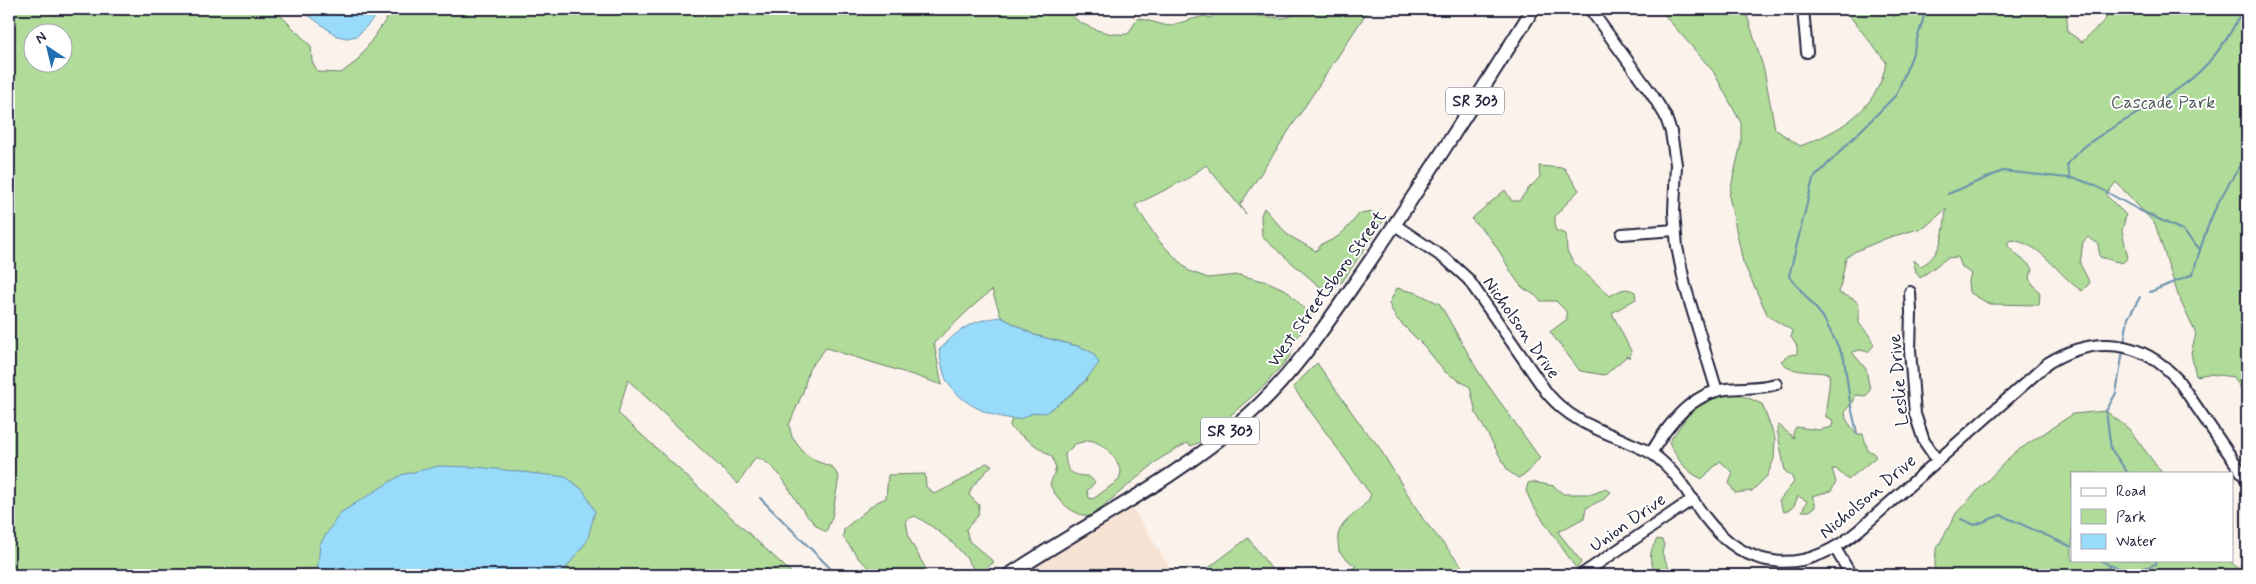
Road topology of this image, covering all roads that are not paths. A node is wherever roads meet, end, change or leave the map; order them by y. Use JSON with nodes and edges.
{"nodes":[{"id":1,"x":1533,"y":9,"type":"edge"},
{"id":2,"x":1590,"y":9,"type":"edge"},
{"id":3,"x":1804,"y":9,"type":"edge"},
{"id":4,"x":1807,"y":52,"type":"dead end"},
{"id":5,"x":1395,"y":225,"type":"junction"},
{"id":6,"x":1676,"y":230,"type":"junction"},
{"id":7,"x":1622,"y":234,"type":"dead end"},
{"id":8,"x":1910,"y":292,"type":"dead end"},
{"id":9,"x":1776,"y":384,"type":"dead end"},
{"id":10,"x":1717,"y":391,"type":"junction"},
{"id":11,"x":1651,"y":453,"type":"junction"},
{"id":12,"x":1937,"y":460,"type":"junction"},
{"id":13,"x":2247,"y":480,"type":"edge"},
{"id":14,"x":1693,"y":499,"type":"junction"},
{"id":15,"x":1835,"y":548,"type":"junction"},
{"id":16,"x":1009,"y":575,"type":"edge"},
{"id":17,"x":1581,"y":575,"type":"edge"},
{"id":18,"x":1851,"y":575,"type":"edge"}],
"edges":[{"from":1,"to":5,"type":"main road","name":"West Streetsboro Street","number":"SR 303"},
{"from":2,"to":6,"type":"street"},
{"from":3,"to":4,"type":"street"},
{"from":5,"to":11,"type":"street","name":"Nicholson Drive"},
{"from":5,"to":16,"type":"main road","name":"West Streetsboro Street","number":"SR 303"},
{"from":6,"to":7,"type":"street"},
{"from":6,"to":10,"type":"street"},
{"from":8,"to":12,"type":"street","name":"Leslie Drive"},
{"from":9,"to":10,"type":"street"},
{"from":10,"to":11,"type":"street"},
{"from":11,"to":14,"type":"street","name":"Nicholson Drive"},
{"from":12,"to":13,"type":"street","name":"Nicholson Drive"},
{"from":12,"to":15,"type":"street","name":"Nicholson Drive"},
{"from":14,"to":15,"type":"street","name":"Nicholson Drive"},
{"from":14,"to":17,"type":"street","name":"Union Drive"},
{"from":15,"to":18,"type":"street"}]}
